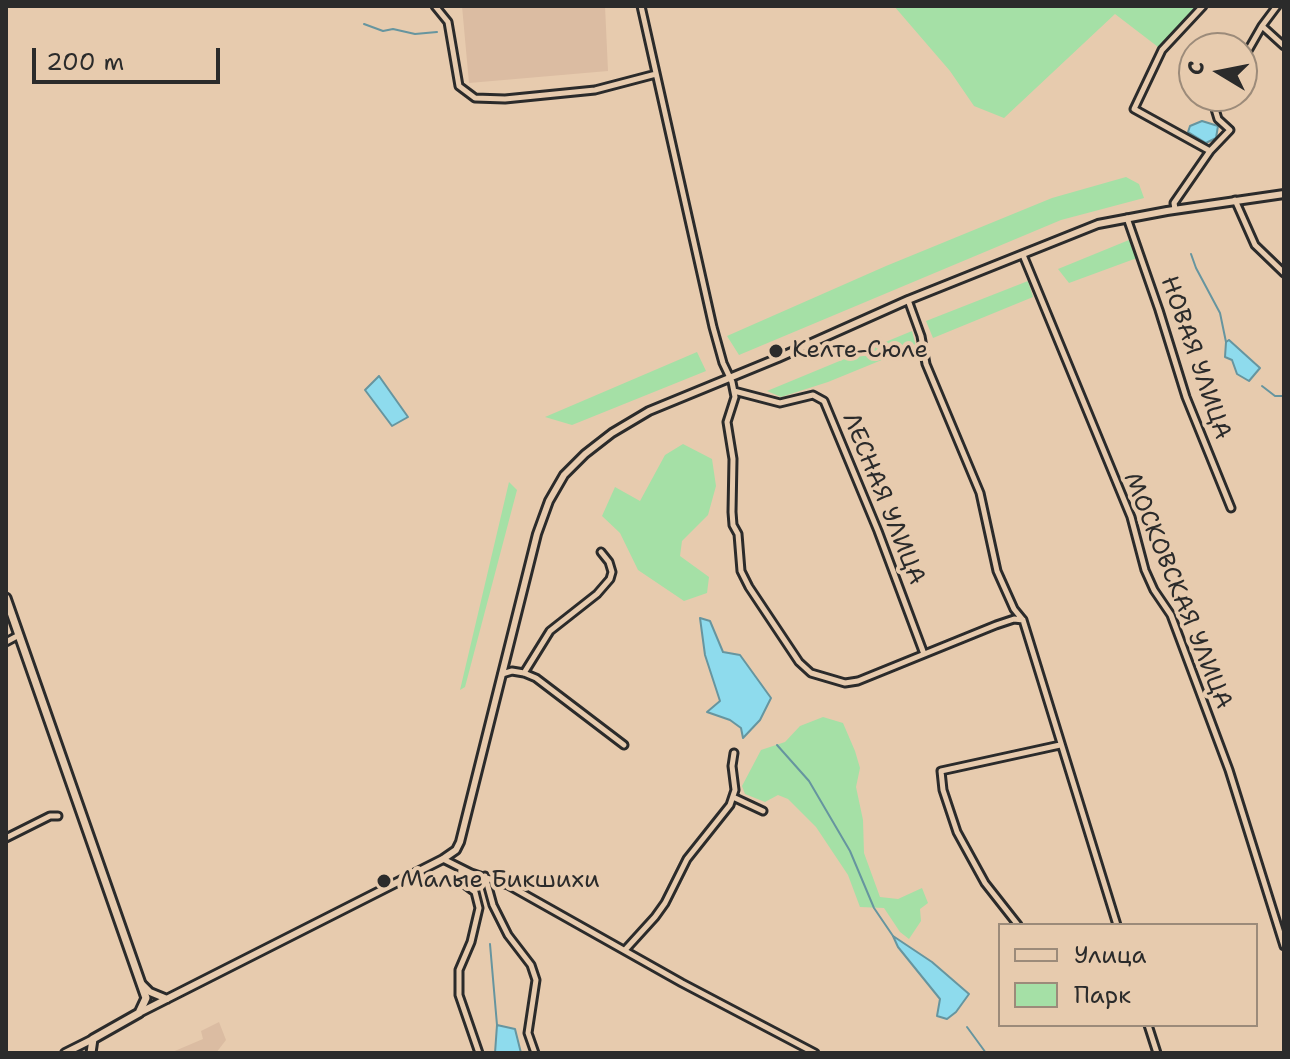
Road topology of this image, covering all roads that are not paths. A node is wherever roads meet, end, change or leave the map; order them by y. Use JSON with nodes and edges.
{"nodes":[{"id":1,"x":435,"y":6,"type":"edge"},
{"id":2,"x":641,"y":6,"type":"edge"},
{"id":3,"x":1203,"y":6,"type":"edge"},
{"id":4,"x":1277,"y":6,"type":"edge"},
{"id":5,"x":1262,"y":26,"type":"junction"},
{"id":6,"x":1258,"y":33,"type":"edge"},
{"id":7,"x":1284,"y":46,"type":"edge"},
{"id":8,"x":656,"y":74,"type":"junction"},
{"id":9,"x":1216,"y":112,"type":"edge"},
{"id":10,"x":1210,"y":151,"type":"junction"},
{"id":11,"x":1284,"y":194,"type":"edge"},
{"id":12,"x":1235,"y":200,"type":"junction"},
{"id":13,"x":1175,"y":209,"type":"junction"},
{"id":14,"x":1127,"y":218,"type":"junction"},
{"id":15,"x":1023,"y":255,"type":"junction"},
{"id":16,"x":1284,"y":273,"type":"edge"},
{"id":17,"x":908,"y":300,"type":"junction"},
{"id":18,"x":730,"y":377,"type":"junction"},
{"id":19,"x":734,"y":391,"type":"junction"},
{"id":20,"x":1231,"y":508,"type":"dead end"},
{"id":21,"x":601,"y":552,"type":"dead end"},
{"id":22,"x":6,"y":598,"type":"edge"},
{"id":23,"x":1023,"y":620,"type":"junction"},
{"id":24,"x":19,"y":635,"type":"junction"},
{"id":25,"x":6,"y":642,"type":"edge"},
{"id":26,"x":924,"y":654,"type":"junction"},
{"id":27,"x":524,"y":673,"type":"junction"},
{"id":28,"x":502,"y":674,"type":"junction"},
{"id":29,"x":624,"y":745,"type":"dead end"},
{"id":30,"x":1060,"y":745,"type":"junction"},
{"id":31,"x":734,"y":753,"type":"dead end"},
{"id":32,"x":733,"y":797,"type":"junction"},
{"id":33,"x":763,"y":811,"type":"dead end"},
{"id":34,"x":58,"y":816,"type":"dead end"},
{"id":35,"x":6,"y":838,"type":"edge"},
{"id":36,"x":443,"y":859,"type":"junction"},
{"id":37,"x":461,"y":869,"type":"junction"},
{"id":38,"x":485,"y":876,"type":"junction"},
{"id":39,"x":1016,"y":923,"type":"edge"},
{"id":40,"x":1116,"y":923,"type":"edge"},
{"id":41,"x":1284,"y":946,"type":"edge"},
{"id":42,"x":625,"y":950,"type":"junction"},
{"id":43,"x":141,"y":983,"type":"junction"},
{"id":44,"x":167,"y":999,"type":"junction"},
{"id":45,"x":139,"y":1013,"type":"junction"},
{"id":46,"x":1149,"y":1027,"type":"edge"},
{"id":47,"x":93,"y":1039,"type":"junction"},
{"id":48,"x":65,"y":1053,"type":"edge"},
{"id":49,"x":91,"y":1053,"type":"edge"},
{"id":50,"x":479,"y":1053,"type":"edge"},
{"id":51,"x":535,"y":1053,"type":"edge"},
{"id":52,"x":815,"y":1053,"type":"edge"},
{"id":53,"x":1157,"y":1053,"type":"edge"}],
"edges":[{"from":1,"to":8,"type":"street"},
{"from":2,"to":8,"type":"street"},
{"from":3,"to":10,"type":"street"},
{"from":4,"to":5,"type":"street"},
{"from":5,"to":6,"type":"street"},
{"from":5,"to":7,"type":"street"},
{"from":8,"to":18,"type":"street"},
{"from":9,"to":10,"type":"street"},
{"from":10,"to":13,"type":"street"},
{"from":11,"to":12,"type":"street"},
{"from":12,"to":13,"type":"street"},
{"from":12,"to":16,"type":"street"},
{"from":13,"to":14,"type":"street"},
{"from":14,"to":15,"type":"street"},
{"from":14,"to":20,"type":"street","name":"НОВАЯ УЛИЦА"},
{"from":15,"to":17,"type":"street"},
{"from":15,"to":41,"type":"street","name":"МОСКОВСКАЯ УЛИЦА"},
{"from":17,"to":18,"type":"street"},
{"from":17,"to":23,"type":"street"},
{"from":18,"to":19,"type":"street"},
{"from":18,"to":28,"type":"street"},
{"from":19,"to":26,"type":"street","name":"ЛЕСНАЯ УЛИЦА"},
{"from":19,"to":26,"type":"street"},
{"from":21,"to":27,"type":"street"},
{"from":22,"to":24,"type":"main road"},
{"from":23,"to":26,"type":"street"},
{"from":23,"to":30,"type":"street"},
{"from":24,"to":25,"type":"street"},
{"from":24,"to":43,"type":"main road"},
{"from":27,"to":28,"type":"street"},
{"from":27,"to":29,"type":"street"},
{"from":28,"to":36,"type":"street"},
{"from":30,"to":39,"type":"street"},
{"from":30,"to":40,"type":"street"},
{"from":31,"to":32,"type":"street"},
{"from":32,"to":33,"type":"street"},
{"from":32,"to":42,"type":"street"},
{"from":34,"to":35,"type":"street"},
{"from":36,"to":37,"type":"street"},
{"from":36,"to":44,"type":"street"},
{"from":37,"to":38,"type":"street"},
{"from":37,"to":50,"type":"street"},
{"from":38,"to":42,"type":"street"},
{"from":38,"to":51,"type":"street"},
{"from":42,"to":52,"type":"street"},
{"from":43,"to":44,"type":"street"},
{"from":43,"to":45,"type":"main road"},
{"from":44,"to":45,"type":"street"},
{"from":45,"to":47,"type":"main road"},
{"from":46,"to":53,"type":"street"},
{"from":47,"to":48,"type":"street"},
{"from":47,"to":49,"type":"main road"}]}
